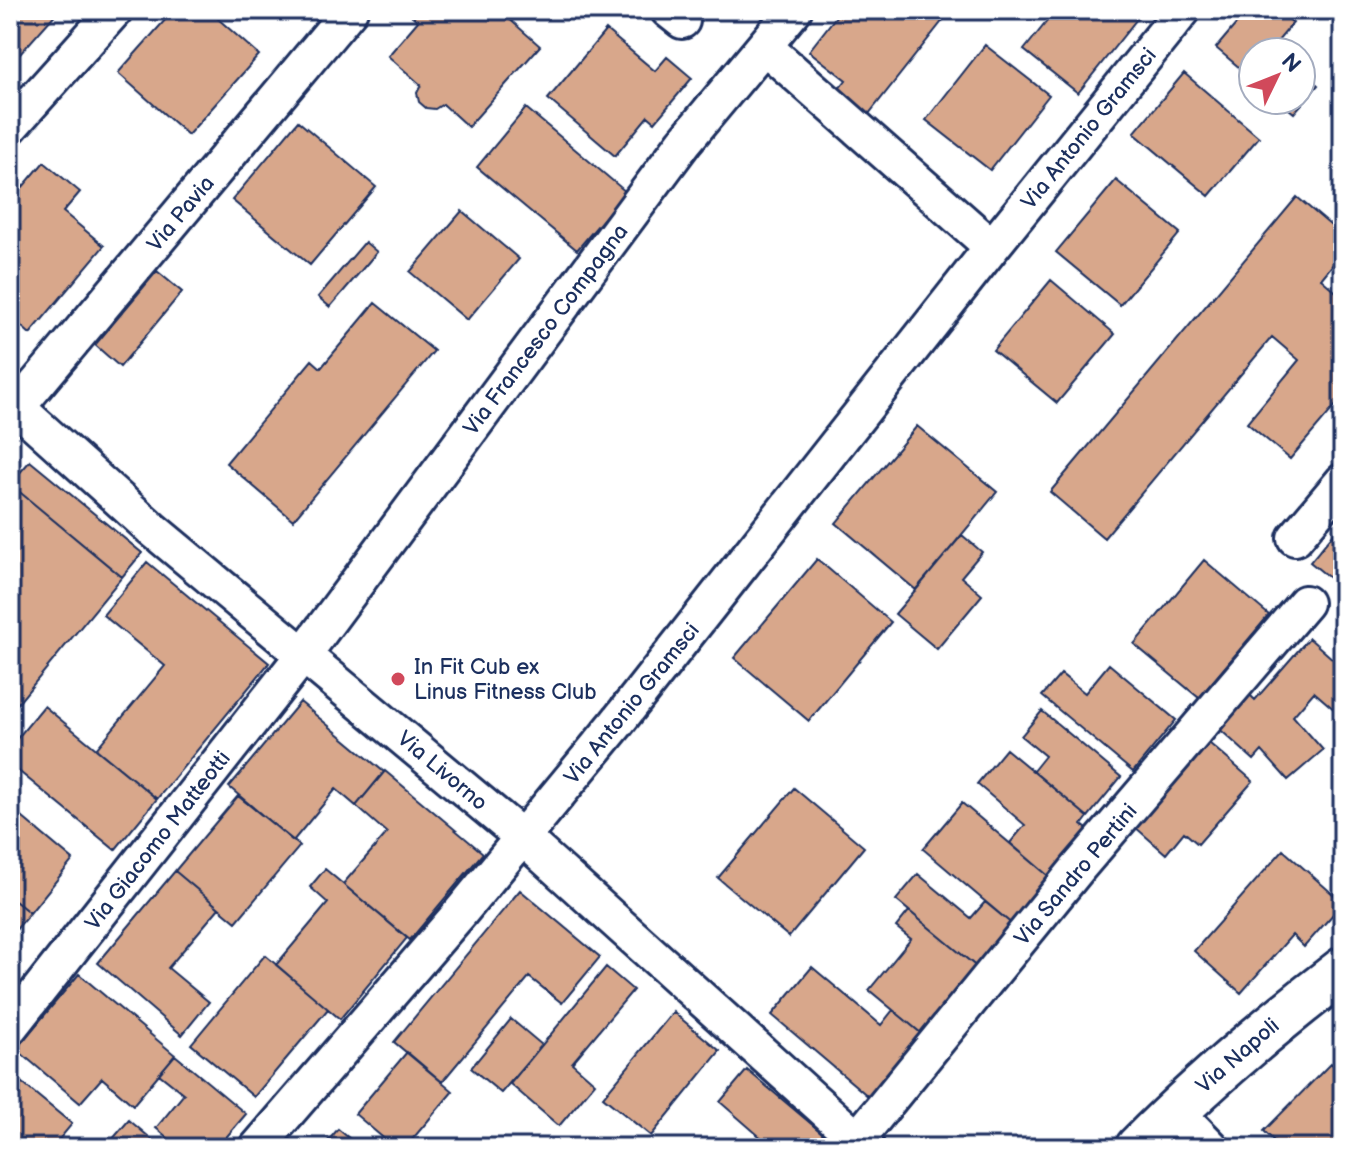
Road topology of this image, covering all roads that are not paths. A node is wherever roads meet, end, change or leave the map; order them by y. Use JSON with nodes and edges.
{"nodes":[{"id":1,"x":115,"y":10,"type":"edge"},
{"id":2,"x":350,"y":10,"type":"edge"},
{"id":3,"x":794,"y":10,"type":"edge"},
{"id":4,"x":1183,"y":10,"type":"edge"},
{"id":5,"x":764,"y":46,"type":"junction"},
{"id":6,"x":10,"y":127,"type":"edge"},
{"id":7,"x":992,"y":247,"type":"junction"},
{"id":8,"x":12,"y":408,"type":"edge"},
{"id":9,"x":1343,"y":481,"type":"edge"},
{"id":10,"x":1295,"y":538,"type":"dead end"},
{"id":11,"x":1305,"y":603,"type":"dead end"},
{"id":12,"x":304,"y":654,"type":"junction"},
{"id":13,"x":522,"y":837,"type":"junction"},
{"id":14,"x":1343,"y":970,"type":"edge"},
{"id":15,"x":10,"y":1027,"type":"edge"},
{"id":16,"x":1175,"y":1110,"type":"junction"},
{"id":17,"x":858,"y":1145,"type":"edge"},
{"id":18,"x":257,"y":1148,"type":"edge"},
{"id":19,"x":1138,"y":1148,"type":"edge"},
{"id":20,"x":1212,"y":1148,"type":"edge"}],
"edges":[{"from":1,"to":6,"type":"street"},
{"from":2,"to":8,"type":"street","name":"Via Pavia"},
{"from":3,"to":5,"type":"street","name":"Via Francesco Compagna"},
{"from":4,"to":7,"type":"street","name":"Via Antonio Gramsci"},
{"from":5,"to":7,"type":"street"},
{"from":5,"to":12,"type":"street","name":"Via Francesco Compagna"},
{"from":7,"to":13,"type":"street","name":"Via Antonio Gramsci"},
{"from":8,"to":12,"type":"street","name":"Via Livorno"},
{"from":9,"to":10,"type":"street"},
{"from":11,"to":17,"type":"street","name":"Via Sandro Pertini"},
{"from":12,"to":13,"type":"street","name":"Via Livorno"},
{"from":12,"to":15,"type":"street","name":"Via Giacomo Matteotti"},
{"from":13,"to":17,"type":"street","name":"Via Livorno"},
{"from":13,"to":18,"type":"street","name":"Via Antonio Gramsci"},
{"from":14,"to":16,"type":"main road","name":"Via Napoli"},
{"from":16,"to":19,"type":"main road","name":"Via Napoli"},
{"from":16,"to":20,"type":"street"}]}
